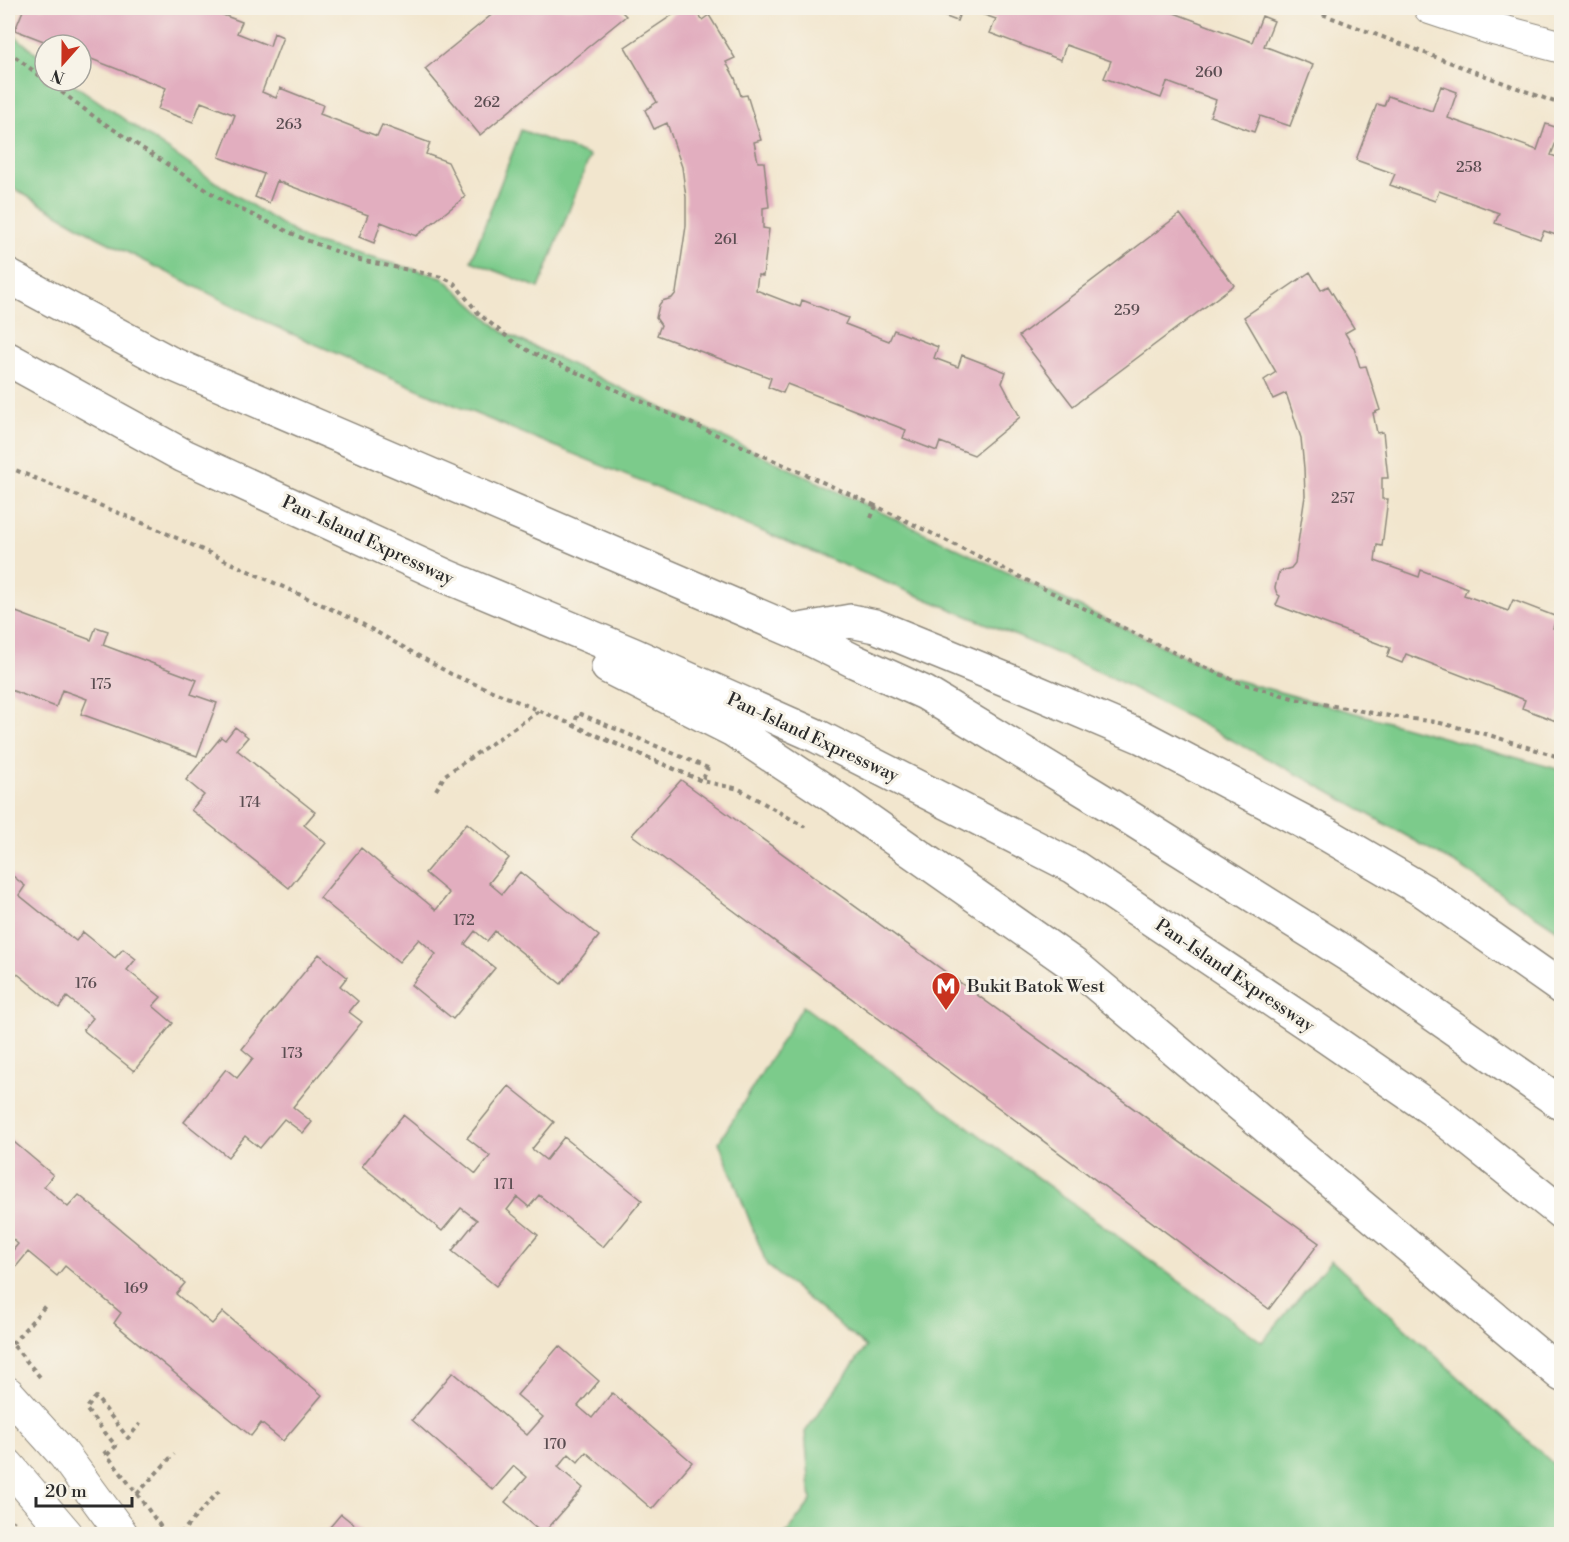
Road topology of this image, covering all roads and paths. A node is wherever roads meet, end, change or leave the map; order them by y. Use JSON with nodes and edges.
{"nodes":[{"id":1,"x":1306,"y":8,"type":"edge"},
{"id":2,"x":1430,"y":8,"type":"edge"},
{"id":3,"x":1562,"y":47,"type":"edge"},
{"id":4,"x":8,"y":51,"type":"edge"},
{"id":5,"x":33,"y":70,"type":"edge"},
{"id":6,"x":63,"y":93,"type":"edge"},
{"id":7,"x":1562,"y":103,"type":"edge"},
{"id":8,"x":8,"y":276,"type":"edge"},
{"id":9,"x":8,"y":359,"type":"edge"},
{"id":10,"x":8,"y":466,"type":"edge"},
{"id":11,"x":876,"y":506,"type":"junction"},
{"id":12,"x":871,"y":518,"type":"dead end"},
{"id":13,"x":448,"y":577,"type":"junction"},
{"id":14,"x":794,"y":631,"type":"junction"},
{"id":15,"x":540,"y":710,"type":"junction"},
{"id":16,"x":1562,"y":758,"type":"edge"},
{"id":17,"x":702,"y":782,"type":"junction"},
{"id":18,"x":436,"y":790,"type":"dead end"},
{"id":19,"x":805,"y":827,"type":"dead end"},
{"id":20,"x":1562,"y":988,"type":"edge"},
{"id":21,"x":1562,"y":1104,"type":"edge"},
{"id":22,"x":1562,"y":1213,"type":"edge"},
{"id":23,"x":46,"y":1305,"type":"dead end"},
{"id":24,"x":12,"y":1344,"type":"dead end"},
{"id":25,"x":1562,"y":1375,"type":"edge"},
{"id":26,"x":8,"y":1393,"type":"edge"},
{"id":27,"x":140,"y":1424,"type":"dead end"},
{"id":28,"x":174,"y":1454,"type":"dead end"},
{"id":29,"x":107,"y":1455,"type":"dead end"},
{"id":30,"x":8,"y":1465,"type":"edge"},
{"id":31,"x":219,"y":1491,"type":"dead end"},
{"id":32,"x":137,"y":1494,"type":"dead end"},
{"id":33,"x":8,"y":1530,"type":"edge"},
{"id":34,"x":11,"y":1534,"type":"edge"},
{"id":35,"x":67,"y":1534,"type":"edge"},
{"id":36,"x":123,"y":1534,"type":"edge"},
{"id":37,"x":180,"y":1534,"type":"edge"}],
"edges":[{"from":1,"to":7,"type":"path"},
{"from":2,"to":3,"type":"street"},
{"from":4,"to":5,"type":"path"},
{"from":6,"to":11,"type":"path"},
{"from":8,"to":14,"type":"highway"},
{"from":9,"to":13,"type":"highway","name":"Pan-Island Expressway"},
{"from":10,"to":15,"type":"path"},
{"from":11,"to":12,"type":"path"},
{"from":11,"to":16,"type":"path"},
{"from":13,"to":22,"type":"highway","name":"Pan-Island Expressway"},
{"from":13,"to":25,"type":"highway"},
{"from":14,"to":20,"type":"highway"},
{"from":14,"to":21,"type":"highway"},
{"from":15,"to":17,"type":"path","bridge":true},
{"from":15,"to":18,"type":"path"},
{"from":17,"to":17,"type":"path","bridge":true},
{"from":17,"to":19,"type":"path","bridge":true},
{"from":23,"to":24,"type":"path"},
{"from":26,"to":36,"type":"street"},
{"from":27,"to":29,"type":"path"},
{"from":28,"to":32,"type":"path"},
{"from":30,"to":35,"type":"street"},
{"from":31,"to":37,"type":"path"},
{"from":33,"to":34,"type":"path"}]}
